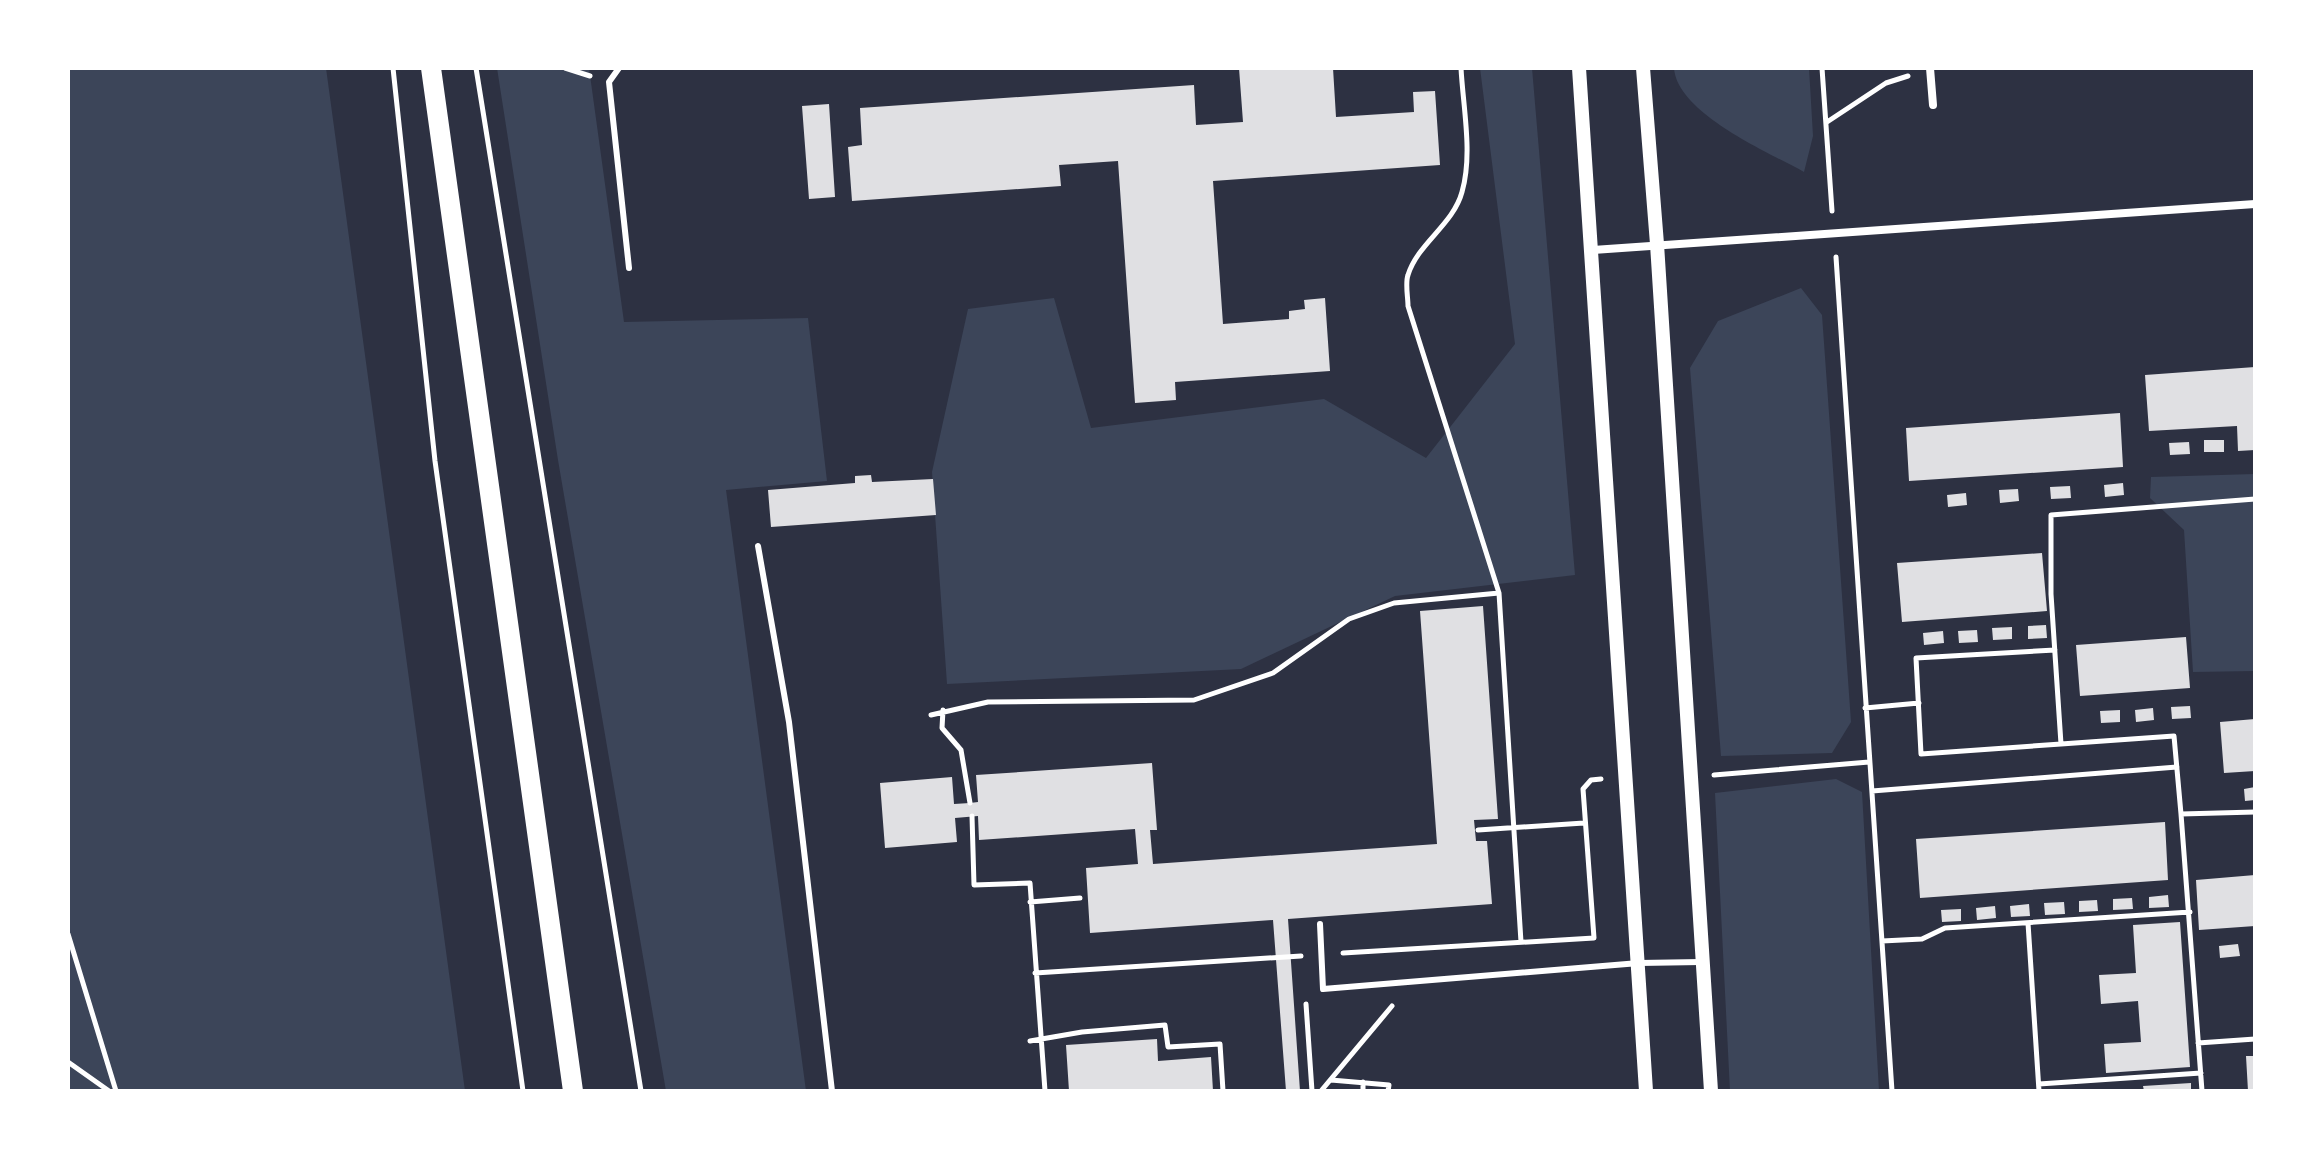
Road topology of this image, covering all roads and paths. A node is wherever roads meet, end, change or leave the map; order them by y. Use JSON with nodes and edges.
{"nodes":[{"id":1,"x":393,"y":68,"type":"edge"},
{"id":2,"x":431,"y":68,"type":"edge"},
{"id":3,"x":476,"y":68,"type":"edge"},
{"id":4,"x":619,"y":68,"type":"edge"},
{"id":5,"x":1461,"y":68,"type":"edge"},
{"id":6,"x":1579,"y":68,"type":"edge"},
{"id":7,"x":1643,"y":68,"type":"edge"},
{"id":8,"x":1822,"y":68,"type":"edge"},
{"id":9,"x":1930,"y":68,"type":"edge"},
{"id":10,"x":1933,"y":105,"type":"dead end"},
{"id":11,"x":2255,"y":204,"type":"edge"},
{"id":12,"x":1657,"y":244,"type":"junction"},
{"id":13,"x":1593,"y":250,"type":"junction"},
{"id":14,"x":629,"y":268,"type":"dead end"},
{"id":15,"x":1843,"y":354,"type":"dead end"},
{"id":16,"x":2255,"y":499,"type":"edge"},
{"id":17,"x":758,"y":546,"type":"dead end"},
{"id":18,"x":1499,"y":593,"type":"junction"},
{"id":19,"x":2055,"y":650,"type":"junction"},
{"id":20,"x":1919,"y":703,"type":"junction"},
{"id":21,"x":1865,"y":708,"type":"junction"},
{"id":22,"x":943,"y":710,"type":"junction"},
{"id":23,"x":931,"y":715,"type":"dead end"},
{"id":24,"x":2061,"y":744,"type":"junction"},
{"id":25,"x":1869,"y":762,"type":"junction"},
{"id":26,"x":2177,"y":767,"type":"junction"},
{"id":27,"x":1725,"y":774,"type":"dead end"},
{"id":28,"x":1625,"y":777,"type":"junction"},
{"id":29,"x":1872,"y":791,"type":"junction"},
{"id":30,"x":970,"y":803,"type":"dead end"},
{"id":31,"x":2255,"y":812,"type":"edge"},
{"id":32,"x":2181,"y":814,"type":"junction"},
{"id":33,"x":972,"y":816,"type":"dead end"},
{"id":34,"x":1584,"y":823,"type":"junction"},
{"id":35,"x":1513,"y":828,"type":"junction"},
{"id":36,"x":1478,"y":830,"type":"dead end"},
{"id":37,"x":1080,"y":898,"type":"dead end"},
{"id":38,"x":1030,"y":902,"type":"junction"},
{"id":39,"x":2190,"y":912,"type":"junction"},
{"id":40,"x":2028,"y":923,"type":"junction"},
{"id":41,"x":1320,"y":924,"type":"dead end"},
{"id":42,"x":68,"y":934,"type":"edge"},
{"id":43,"x":1882,"y":941,"type":"junction"},
{"id":44,"x":1521,"y":942,"type":"junction"},
{"id":45,"x":1323,"y":955,"type":"junction"},
{"id":46,"x":1703,"y":962,"type":"junction"},
{"id":47,"x":1639,"y":963,"type":"junction"},
{"id":48,"x":1035,"y":973,"type":"junction"},
{"id":49,"x":1306,"y":999,"type":"dead end"},
{"id":50,"x":1392,"y":1006,"type":"dead end"},
{"id":51,"x":1040,"y":1038,"type":"junction"},
{"id":52,"x":2255,"y":1039,"type":"edge"},
{"id":53,"x":1030,"y":1041,"type":"dead end"},
{"id":54,"x":2198,"y":1043,"type":"junction"},
{"id":55,"x":68,"y":1062,"type":"edge"},
{"id":56,"x":2201,"y":1073,"type":"junction"},
{"id":57,"x":1331,"y":1080,"type":"junction"},
{"id":58,"x":1363,"y":1082,"type":"junction"},
{"id":59,"x":2039,"y":1087,"type":"edge"},
{"id":60,"x":109,"y":1091,"type":"edge"},
{"id":61,"x":116,"y":1091,"type":"edge"},
{"id":62,"x":523,"y":1091,"type":"edge"},
{"id":63,"x":573,"y":1091,"type":"edge"},
{"id":64,"x":641,"y":1091,"type":"edge"},
{"id":65,"x":832,"y":1091,"type":"edge"},
{"id":66,"x":1045,"y":1091,"type":"edge"},
{"id":67,"x":1223,"y":1091,"type":"edge"},
{"id":68,"x":1312,"y":1091,"type":"edge"},
{"id":69,"x":1321,"y":1091,"type":"edge"},
{"id":70,"x":1363,"y":1091,"type":"edge"},
{"id":71,"x":1388,"y":1091,"type":"edge"},
{"id":72,"x":1646,"y":1091,"type":"edge"},
{"id":73,"x":1711,"y":1091,"type":"edge"},
{"id":74,"x":1892,"y":1091,"type":"edge"},
{"id":75,"x":2202,"y":1091,"type":"edge"}],
"edges":[{"from":1,"to":62,"type":"path"},
{"from":2,"to":63,"type":"main road"},
{"from":3,"to":64,"type":"path"},
{"from":4,"to":14,"type":"lane"},
{"from":5,"to":18,"type":"path"},
{"from":6,"to":13,"type":"street"},
{"from":7,"to":12,"type":"street"},
{"from":8,"to":9,"type":"path"},
{"from":9,"to":10,"type":"street"},
{"from":11,"to":12,"type":"street"},
{"from":12,"to":13,"type":"street"},
{"from":12,"to":46,"type":"street"},
{"from":13,"to":28,"type":"street"},
{"from":15,"to":21,"type":"path"},
{"from":16,"to":19,"type":"path"},
{"from":17,"to":65,"type":"lane"},
{"from":18,"to":22,"type":"path"},
{"from":18,"to":35,"type":"path"},
{"from":19,"to":20,"type":"path"},
{"from":19,"to":24,"type":"path"},
{"from":20,"to":21,"type":"path"},
{"from":20,"to":24,"type":"path"},
{"from":21,"to":25,"type":"path"},
{"from":22,"to":23,"type":"path"},
{"from":22,"to":30,"type":"path"},
{"from":24,"to":26,"type":"path"},
{"from":25,"to":27,"type":"path"},
{"from":25,"to":29,"type":"path"},
{"from":26,"to":29,"type":"path"},
{"from":26,"to":32,"type":"path"},
{"from":28,"to":34,"type":"path"},
{"from":28,"to":47,"type":"street"},
{"from":29,"to":43,"type":"path"},
{"from":31,"to":32,"type":"path"},
{"from":32,"to":39,"type":"path"},
{"from":33,"to":38,"type":"path"},
{"from":34,"to":35,"type":"path"},
{"from":34,"to":44,"type":"path"},
{"from":35,"to":36,"type":"path"},
{"from":35,"to":44,"type":"path"},
{"from":37,"to":38,"type":"path"},
{"from":38,"to":48,"type":"path"},
{"from":39,"to":40,"type":"path"},
{"from":39,"to":54,"type":"path"},
{"from":40,"to":43,"type":"path"},
{"from":40,"to":59,"type":"path"},
{"from":41,"to":45,"type":"lane"},
{"from":42,"to":61,"type":"path"},
{"from":43,"to":74,"type":"path"},
{"from":44,"to":45,"type":"path"},
{"from":45,"to":47,"type":"lane"},
{"from":45,"to":48,"type":"path"},
{"from":46,"to":47,"type":"lane"},
{"from":46,"to":73,"type":"street"},
{"from":47,"to":72,"type":"street"},
{"from":48,"to":51,"type":"path"},
{"from":49,"to":68,"type":"path"},
{"from":50,"to":57,"type":"path"},
{"from":51,"to":53,"type":"path"},
{"from":51,"to":66,"type":"path"},
{"from":51,"to":67,"type":"path"},
{"from":52,"to":54,"type":"path"},
{"from":54,"to":56,"type":"path"},
{"from":55,"to":60,"type":"path"},
{"from":56,"to":59,"type":"path"},
{"from":56,"to":75,"type":"path"},
{"from":57,"to":58,"type":"path"},
{"from":57,"to":69,"type":"path"},
{"from":58,"to":70,"type":"path"},
{"from":58,"to":71,"type":"path"}]}
